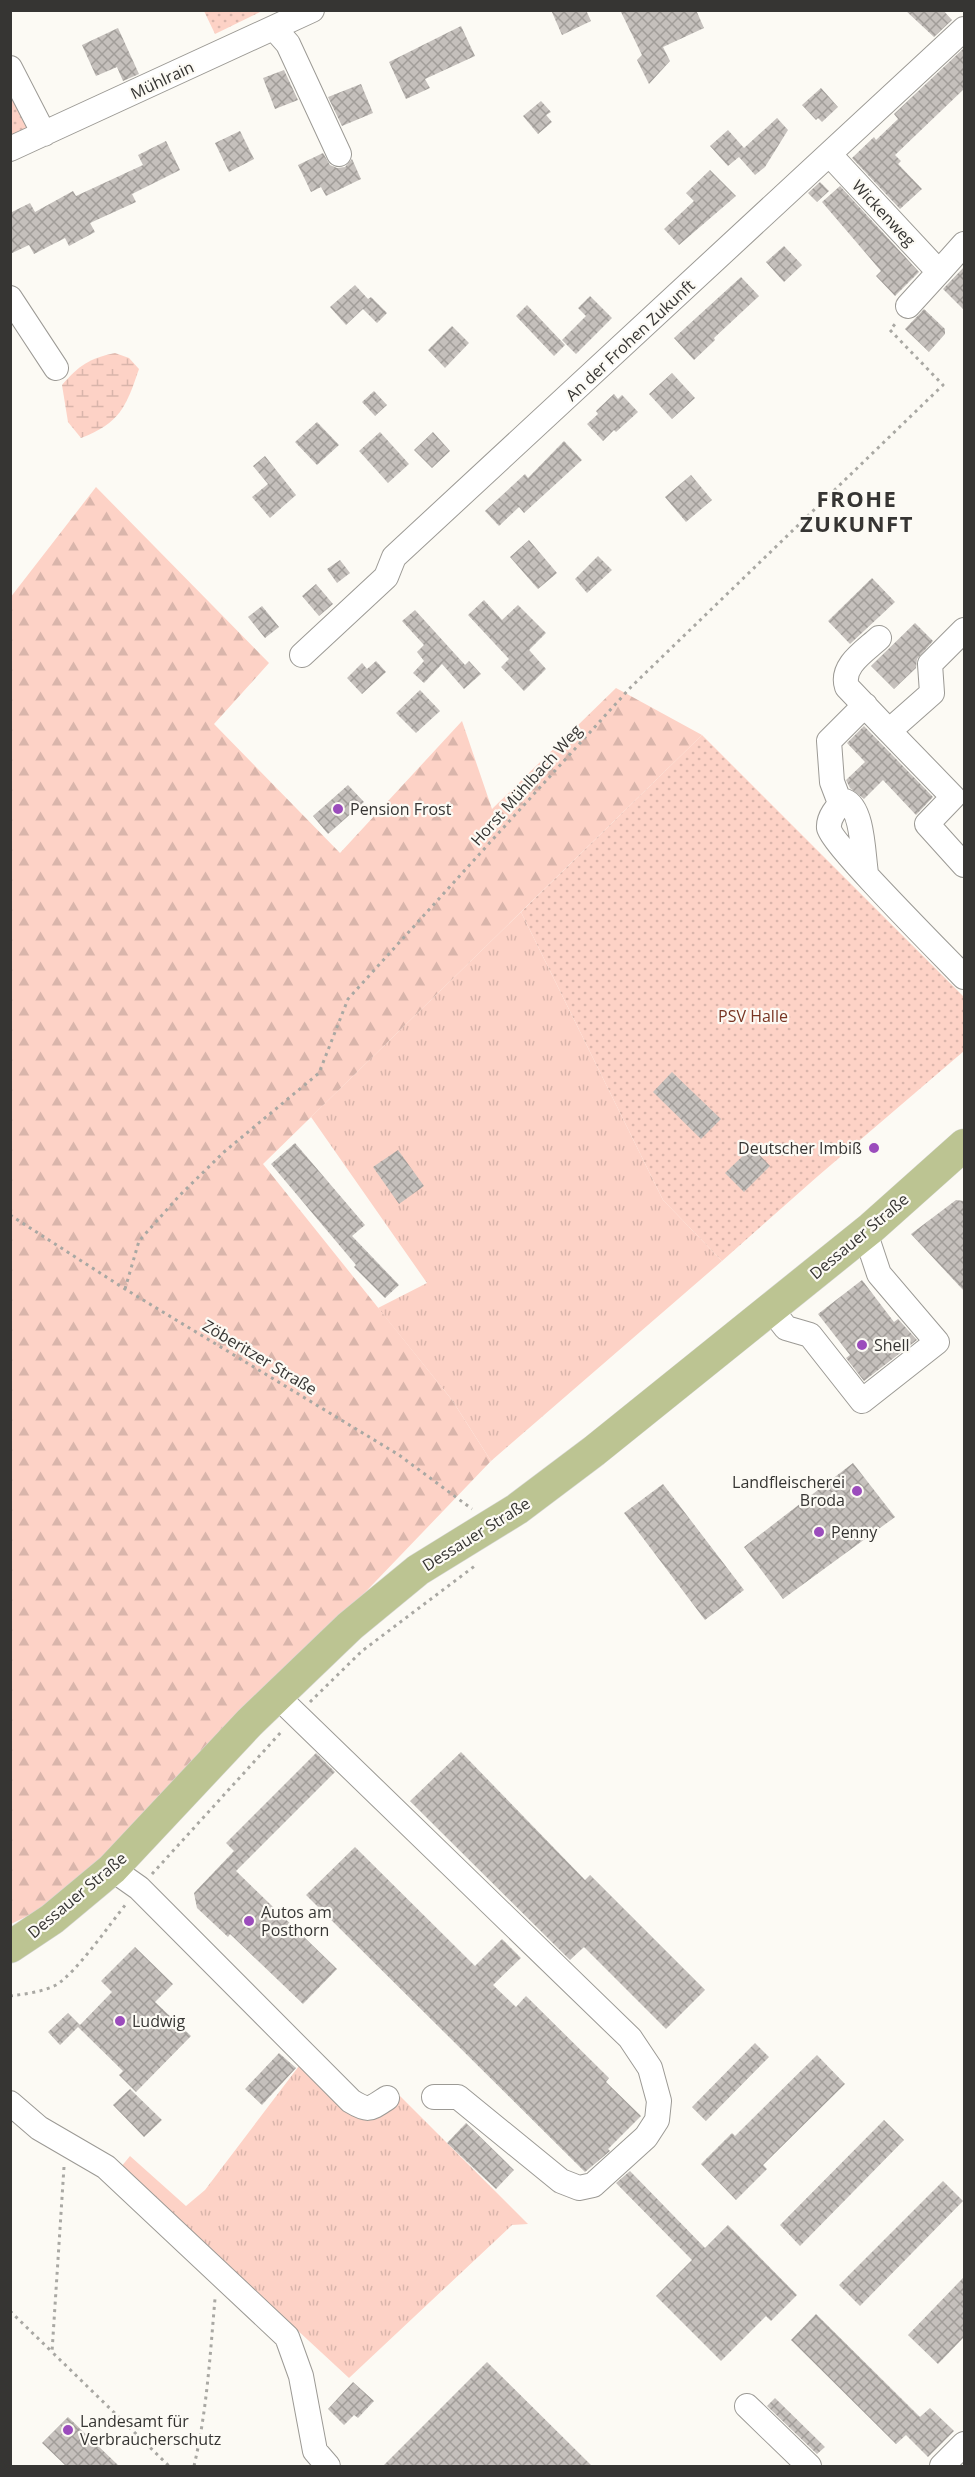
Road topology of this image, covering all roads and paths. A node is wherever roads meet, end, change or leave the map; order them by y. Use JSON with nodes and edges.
{"nodes":[{"id":1,"x":312,"y":10,"type":"edge"},
{"id":2,"x":274,"y":28,"type":"junction"},
{"id":3,"x":964,"y":29,"type":"edge"},
{"id":4,"x":10,"y":68,"type":"edge"},
{"id":5,"x":44,"y":134,"type":"junction"},
{"id":6,"x":10,"y":149,"type":"edge"},
{"id":7,"x":339,"y":154,"type":"dead end"},
{"id":8,"x":830,"y":155,"type":"junction"},
{"id":9,"x":964,"y":244,"type":"edge"},
{"id":10,"x":939,"y":272,"type":"junction"},
{"id":11,"x":10,"y":298,"type":"edge"},
{"id":12,"x":908,"y":306,"type":"dead end"},
{"id":13,"x":890,"y":330,"type":"dead end"},
{"id":14,"x":56,"y":368,"type":"dead end"},
{"id":15,"x":964,"y":630,"type":"edge"},
{"id":16,"x":879,"y":638,"type":"dead end"},
{"id":17,"x":302,"y":655,"type":"dead end"},
{"id":18,"x":865,"y":705,"type":"junction"},
{"id":19,"x":897,"y":743,"type":"junction"},
{"id":20,"x":964,"y":865,"type":"edge"},
{"id":21,"x":964,"y":977,"type":"edge"},
{"id":22,"x":964,"y":1145,"type":"edge"},
{"id":23,"x":10,"y":1215,"type":"edge"},
{"id":24,"x":865,"y":1232,"type":"junction"},
{"id":25,"x":125,"y":1289,"type":"junction"},
{"id":26,"x":771,"y":1308,"type":"junction"},
{"id":27,"x":493,"y":1524,"type":"junction"},
{"id":28,"x":481,"y":1561,"type":"dead end"},
{"id":29,"x":287,"y":1706,"type":"junction"},
{"id":30,"x":112,"y":1869,"type":"junction"},
{"id":31,"x":139,"y":1888,"type":"junction"},
{"id":32,"x":10,"y":1947,"type":"edge"},
{"id":33,"x":10,"y":1996,"type":"edge"},
{"id":34,"x":434,"y":2097,"type":"dead end"},
{"id":35,"x":387,"y":2098,"type":"dead end"},
{"id":36,"x":10,"y":2103,"type":"edge"},
{"id":37,"x":66,"y":2145,"type":"junction"},
{"id":38,"x":217,"y":2270,"type":"junction"},
{"id":39,"x":10,"y":2311,"type":"edge"},
{"id":40,"x":52,"y":2352,"type":"junction"},
{"id":41,"x":747,"y":2406,"type":"dead end"},
{"id":42,"x":964,"y":2444,"type":"edge"},
{"id":43,"x":169,"y":2466,"type":"edge"},
{"id":44,"x":194,"y":2466,"type":"edge"},
{"id":45,"x":328,"y":2466,"type":"edge"},
{"id":46,"x":809,"y":2466,"type":"edge"},
{"id":47,"x":942,"y":2466,"type":"edge"}],
"edges":[{"from":1,"to":2,"type":"street","name":"Mühlrain"},
{"from":2,"to":5,"type":"street","name":"Mühlrain"},
{"from":2,"to":7,"type":"street"},
{"from":3,"to":8,"type":"street","name":"An der Frohen Zukunft"},
{"from":4,"to":5,"type":"street"},
{"from":5,"to":6,"type":"street","name":"Mühlrain"},
{"from":8,"to":10,"type":"street","name":"Wickenweg"},
{"from":8,"to":17,"type":"street","name":"An der Frohen Zukunft"},
{"from":9,"to":10,"type":"street"},
{"from":10,"to":12,"type":"street"},
{"from":11,"to":14,"type":"street"},
{"from":13,"to":25,"type":"path","name":"Horst Mühlbach Weg"},
{"from":15,"to":19,"type":"street"},
{"from":16,"to":18,"type":"street"},
{"from":18,"to":19,"type":"street"},
{"from":18,"to":21,"type":"street"},
{"from":19,"to":20,"type":"street"},
{"from":22,"to":24,"type":"main road","name":"Dessauer Straße"},
{"from":23,"to":25,"type":"path","name":"Zöberitzer Straße"},
{"from":24,"to":26,"type":"main road","name":"Dessauer Straße"},
{"from":24,"to":26,"type":"street"},
{"from":25,"to":27,"type":"path","name":"Zöberitzer Straße"},
{"from":26,"to":27,"type":"main road","name":"Dessauer Straße"},
{"from":27,"to":29,"type":"main road","name":"Dessauer Straße"},
{"from":28,"to":29,"type":"path"},
{"from":29,"to":30,"type":"main road","name":"Dessauer Straße"},
{"from":29,"to":31,"type":"path"},
{"from":29,"to":34,"type":"street"},
{"from":30,"to":31,"type":"street"},
{"from":30,"to":32,"type":"main road","name":"Dessauer Straße"},
{"from":31,"to":33,"type":"path"},
{"from":31,"to":35,"type":"street"},
{"from":36,"to":37,"type":"street"},
{"from":37,"to":38,"type":"street"},
{"from":37,"to":40,"type":"path"},
{"from":38,"to":44,"type":"path"},
{"from":38,"to":45,"type":"street"},
{"from":39,"to":40,"type":"path"},
{"from":40,"to":43,"type":"path"},
{"from":41,"to":46,"type":"street"},
{"from":42,"to":47,"type":"street"}]}
